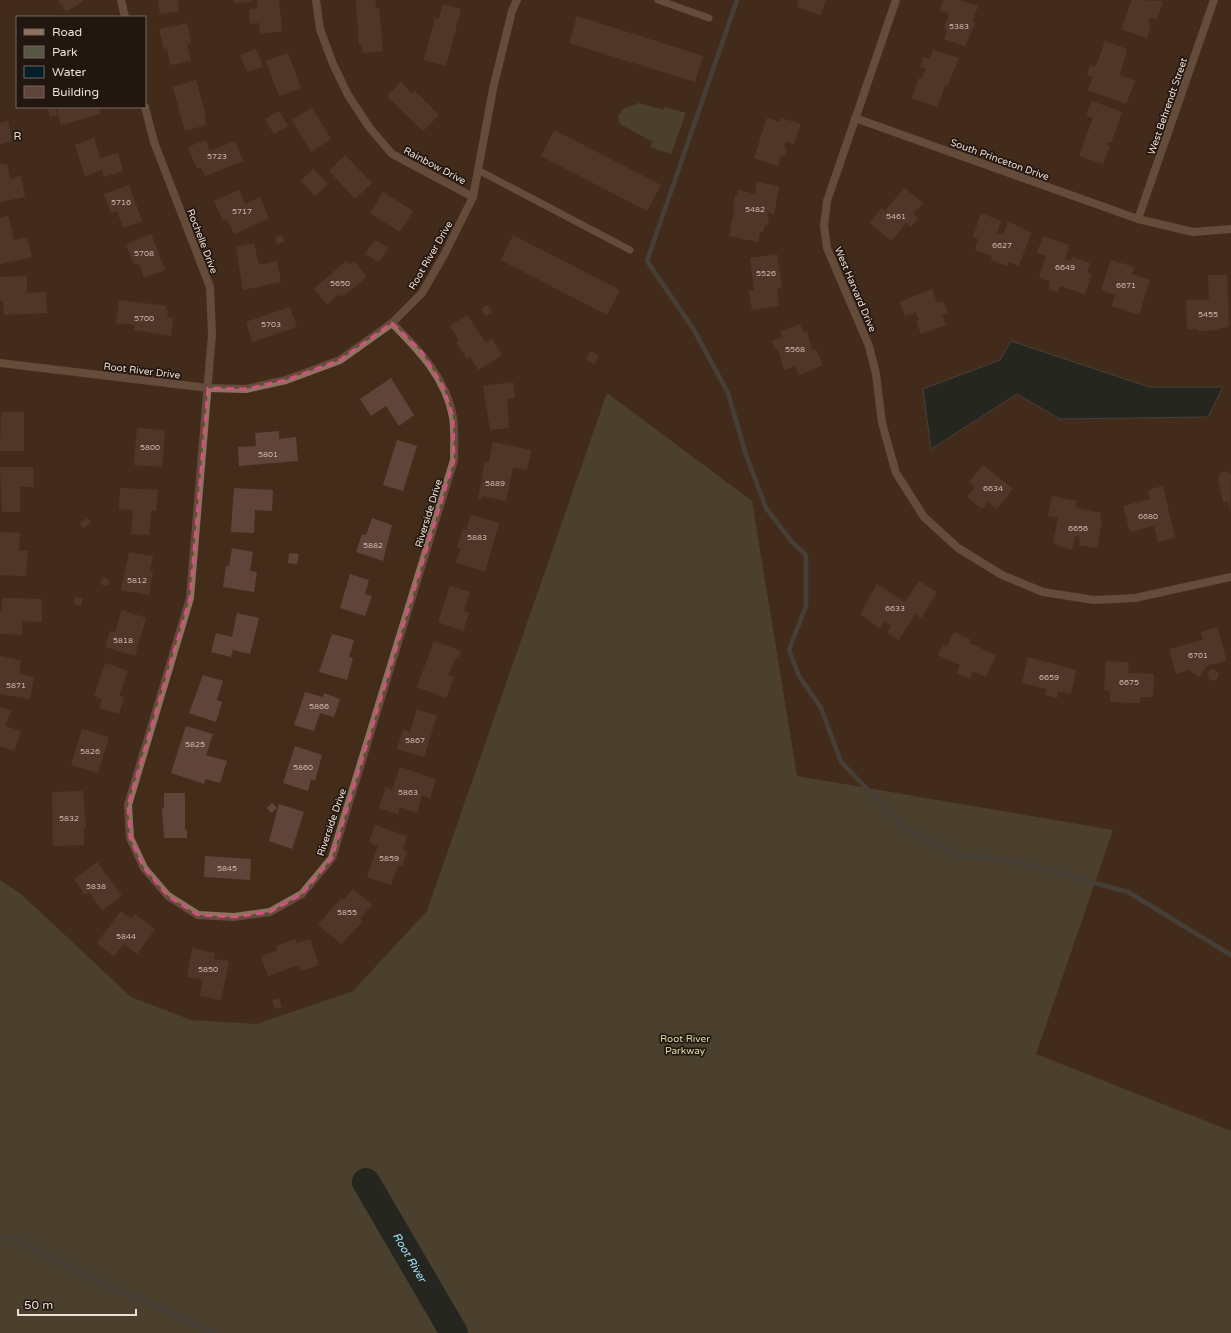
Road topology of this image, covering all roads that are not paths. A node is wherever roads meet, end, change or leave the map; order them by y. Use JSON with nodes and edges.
{"nodes":[{"id":1,"x":121,"y":0,"type":"edge"},
{"id":2,"x":316,"y":0,"type":"edge"},
{"id":3,"x":517,"y":0,"type":"edge"},
{"id":4,"x":658,"y":0,"type":"edge"},
{"id":5,"x":896,"y":0,"type":"edge"},
{"id":6,"x":1214,"y":0,"type":"edge"},
{"id":7,"x":124,"y":16,"type":"edge"},
{"id":8,"x":709,"y":18,"type":"dead end"},
{"id":9,"x":145,"y":108,"type":"edge"},
{"id":10,"x":855,"y":118,"type":"junction"},
{"id":11,"x":478,"y":170,"type":"junction"},
{"id":12,"x":473,"y":197,"type":"junction"},
{"id":13,"x":1138,"y":220,"type":"junction"},
{"id":14,"x":1231,"y":229,"type":"edge"},
{"id":15,"x":630,"y":250,"type":"dead end"},
{"id":16,"x":392,"y":323,"type":"junction"},
{"id":17,"x":0,"y":363,"type":"edge"},
{"id":18,"x":208,"y":388,"type":"junction"},
{"id":19,"x":1231,"y":577,"type":"edge"}],
"edges":[{"from":1,"to":7,"type":"street"},
{"from":2,"to":12,"type":"street","name":"Rainbow Drive"},
{"from":3,"to":11,"type":"street","name":"Root River Drive"},
{"from":4,"to":8,"type":"lane"},
{"from":5,"to":10,"type":"street","name":"West Harvard Drive"},
{"from":6,"to":13,"type":"street","name":"West Behrendt Street"},
{"from":9,"to":18,"type":"street","name":"Rochelle Drive"},
{"from":10,"to":13,"type":"street","name":"South Princeton Drive"},
{"from":10,"to":19,"type":"street","name":"West Harvard Drive"},
{"from":11,"to":12,"type":"street","name":"Root River Drive"},
{"from":11,"to":15,"type":"lane"},
{"from":12,"to":16,"type":"street","name":"Root River Drive"},
{"from":13,"to":14,"type":"street","name":"South Princeton Drive"},
{"from":16,"to":18,"type":"street","name":"Root River Drive"},
{"from":16,"to":18,"type":"street","name":"Riverside Drive"},
{"from":17,"to":18,"type":"street","name":"Root River Drive"}]}
